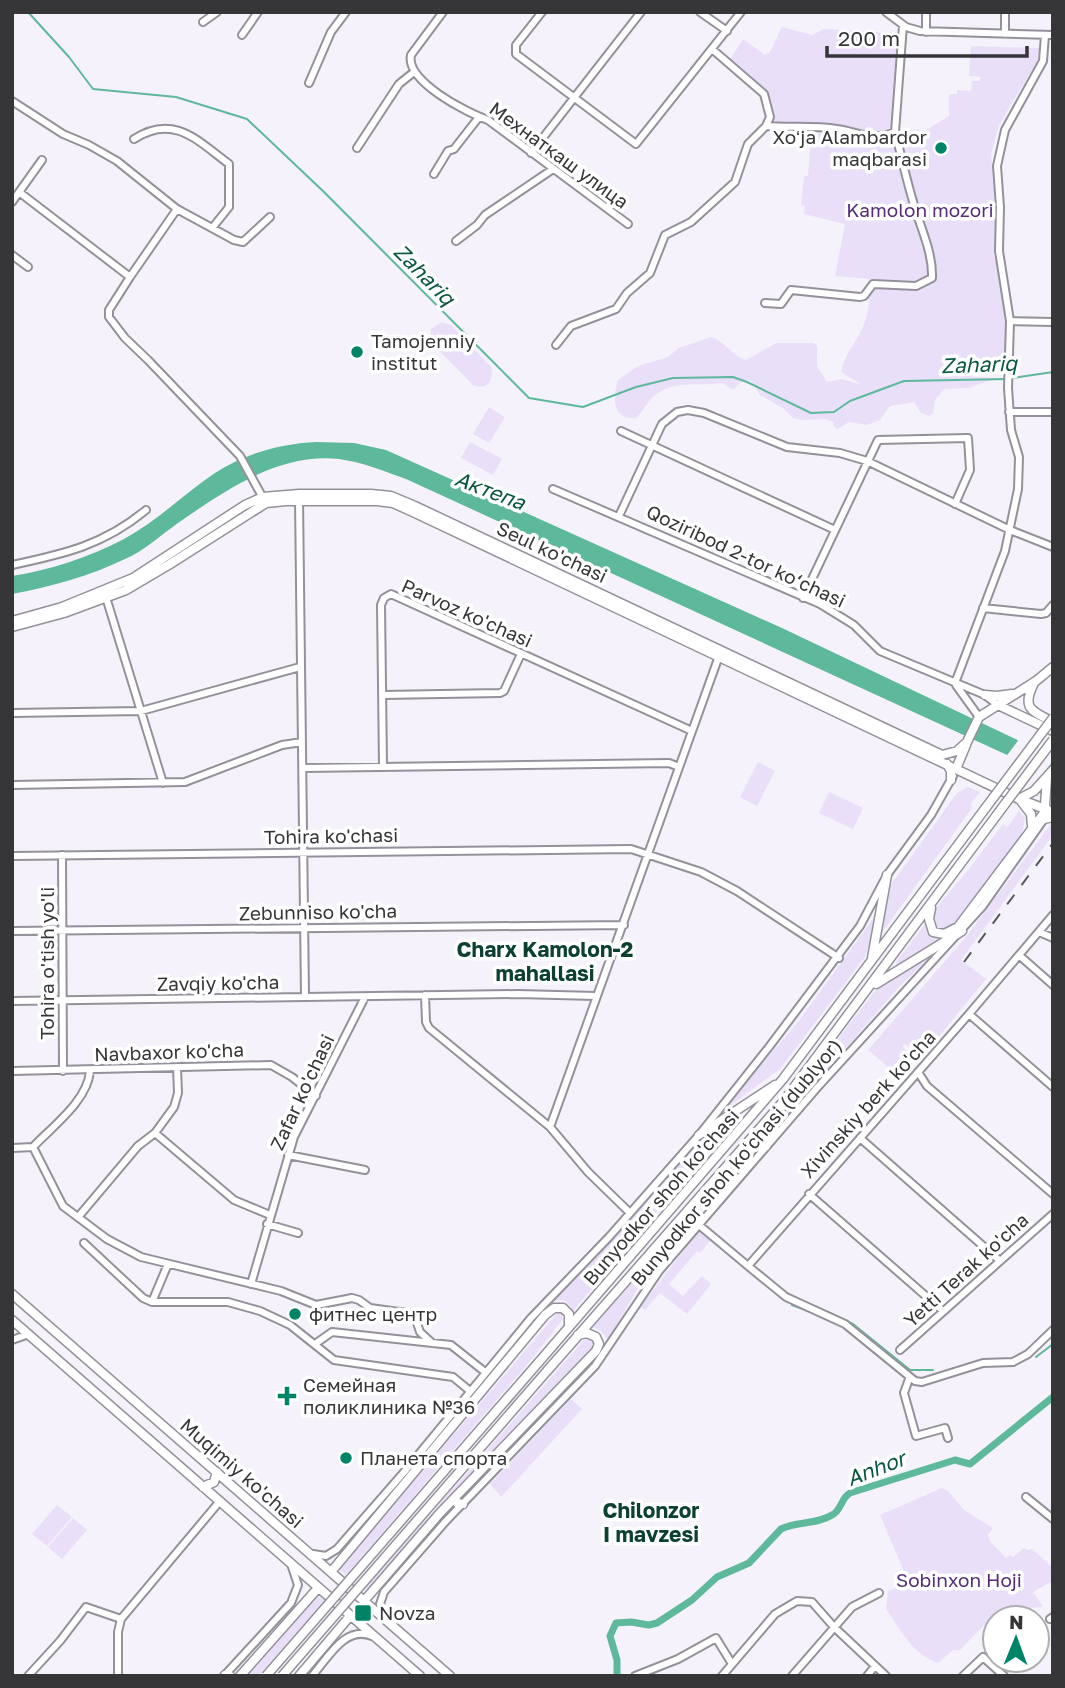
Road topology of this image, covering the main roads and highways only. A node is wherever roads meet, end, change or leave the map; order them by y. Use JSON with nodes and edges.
{"nodes":[{"id":1,"x":105,"y":595,"type":"junction"},
{"id":2,"x":12,"y":621,"type":"edge"},
{"id":3,"x":12,"y":627,"type":"edge"},
{"id":4,"x":719,"y":657,"type":"junction"},
{"id":5,"x":1053,"y":667,"type":"edge"},
{"id":6,"x":1036,"y":681,"type":"junction"},
{"id":7,"x":1018,"y":692,"type":"junction"},
{"id":8,"x":985,"y":695,"type":"road end"},
{"id":9,"x":998,"y":705,"type":"junction"},
{"id":10,"x":1053,"y":720,"type":"edge"},
{"id":11,"x":1053,"y":732,"type":"edge"},
{"id":12,"x":1053,"y":740,"type":"edge"},
{"id":13,"x":967,"y":742,"type":"junction"},
{"id":14,"x":964,"y":753,"type":"junction"},
{"id":15,"x":947,"y":764,"type":"junction"},
{"id":16,"x":956,"y":769,"type":"junction"},
{"id":17,"x":1053,"y":770,"type":"edge"},
{"id":18,"x":969,"y":775,"type":"junction"},
{"id":19,"x":1047,"y":778,"type":"junction"},
{"id":20,"x":951,"y":780,"type":"road end"},
{"id":21,"x":1053,"y":797,"type":"edge"},
{"id":22,"x":1019,"y":799,"type":"junction"},
{"id":23,"x":1049,"y":813,"type":"edge"},
{"id":24,"x":1032,"y":827,"type":"junction"},
{"id":25,"x":887,"y":875,"type":"road end"},
{"id":26,"x":933,"y":902,"type":"junction"},
{"id":27,"x":962,"y":931,"type":"road end"},
{"id":28,"x":871,"y":962,"type":"junction"},
{"id":29,"x":871,"y":987,"type":"junction"},
{"id":30,"x":783,"y":1079,"type":"junction"},
{"id":31,"x":783,"y":1102,"type":"junction"},
{"id":32,"x":699,"y":1135,"type":"road end"},
{"id":33,"x":766,"y":1146,"type":"road end"},
{"id":34,"x":13,"y":1294,"type":"edge"},
{"id":35,"x":12,"y":1300,"type":"edge"},
{"id":36,"x":12,"y":1320,"type":"edge"},
{"id":37,"x":569,"y":1327,"type":"junction"},
{"id":38,"x":578,"y":1335,"type":"junction"},
{"id":39,"x":217,"y":1472,"type":"junction"},
{"id":40,"x":203,"y":1487,"type":"junction"},
{"id":41,"x":331,"y":1572,"type":"junction"},
{"id":42,"x":318,"y":1588,"type":"junction"},
{"id":43,"x":364,"y":1601,"type":"junction"},
{"id":44,"x":350,"y":1616,"type":"junction"},
{"id":45,"x":225,"y":1675,"type":"edge"},
{"id":46,"x":230,"y":1676,"type":"edge"},
{"id":47,"x":240,"y":1676,"type":"edge"},
{"id":48,"x":266,"y":1676,"type":"edge"},
{"id":49,"x":282,"y":1676,"type":"edge"},
{"id":50,"x":299,"y":1676,"type":"edge"},
{"id":51,"x":421,"y":1676,"type":"edge"},
{"id":52,"x":450,"y":1676,"type":"edge"}],
"edges":[{"from":1,"to":2,"type":"main road","name":"Seul ko'chasi"},
{"from":1,"to":3,"type":"main road","name":"Seul ko'chasi"},
{"from":1,"to":4,"type":"main road","name":"Seul ko'chasi"},
{"from":4,"to":13,"type":"main road","name":"Seul ko'chasi"},
{"from":4,"to":15,"type":"main road","name":"Seul ko'chasi"},
{"from":5,"to":6,"type":"main road"},
{"from":6,"to":7,"type":"main road"},
{"from":6,"to":10,"type":"main road"},
{"from":7,"to":8,"type":"main road"},
{"from":7,"to":9,"type":"main road"},
{"from":9,"to":11,"type":"main road"},
{"from":9,"to":13,"type":"main road"},
{"from":10,"to":28,"type":"main road","name":"Bunyodkor shoh ko'chasi","bridge":true},
{"from":12,"to":26,"type":"main road","name":"Bunyodkor shoh ko'chasi","bridge":true},
{"from":13,"to":14,"type":"main road"},
{"from":14,"to":16,"type":"main road"},
{"from":14,"to":18,"type":"main road"},
{"from":15,"to":16,"type":"main road","name":"Seul ko'chasi"},
{"from":15,"to":20,"type":"main road"},
{"from":16,"to":18,"type":"main road","name":"Seul ko'chasi"},
{"from":17,"to":19,"type":"main road"},
{"from":18,"to":22,"type":"main road","name":"Seul ko'chasi"},
{"from":19,"to":21,"type":"main road"},
{"from":19,"to":22,"type":"main road"},
{"from":19,"to":23,"type":"main road"},
{"from":22,"to":23,"type":"main road","name":"Seul ko'chasi"},
{"from":22,"to":24,"type":"main road"},
{"from":23,"to":24,"type":"main road"},
{"from":24,"to":26,"type":"main road"},
{"from":25,"to":28,"type":"main road"},
{"from":26,"to":29,"type":"main road","name":"Bunyodkor shoh ko'chasi"},
{"from":27,"to":29,"type":"main road"},
{"from":28,"to":30,"type":"main road","name":"Bunyodkor shoh ko'chasi"},
{"from":29,"to":31,"type":"main road","name":"Bunyodkor shoh ko'chasi"},
{"from":30,"to":32,"type":"main road"},
{"from":30,"to":37,"type":"main road","name":"Bunyodkor shoh ko'chasi"},
{"from":31,"to":33,"type":"main road"},
{"from":31,"to":38,"type":"main road","name":"Bunyodkor shoh ko'chasi"},
{"from":34,"to":35,"type":"main road"},
{"from":34,"to":39,"type":"main road","name":"Muqimiy ko'chasi"},
{"from":36,"to":40,"type":"main road","name":"Muqimiy ko'chasi"},
{"from":37,"to":41,"type":"main road"},
{"from":37,"to":48,"type":"main road","name":"Bunyodkor shoh ko'chasi","bridge":true},
{"from":38,"to":43,"type":"main road"},
{"from":38,"to":49,"type":"main road","name":"Bunyodkor shoh ko'chasi","bridge":true},
{"from":39,"to":40,"type":"main road"},
{"from":39,"to":41,"type":"main road","name":"Muqimiy ko'chasi"},
{"from":40,"to":42,"type":"main road","name":"Muqimiy ko'chasi"},
{"from":41,"to":43,"type":"main road","name":"Muqimiy ko'chasi"},
{"from":42,"to":44,"type":"main road","name":"Muqimiy ko'chasi"},
{"from":42,"to":47,"type":"main road"},
{"from":43,"to":52,"type":"main road","name":"Muqimiy ko'chasi"},
{"from":44,"to":50,"type":"main road"},
{"from":44,"to":51,"type":"main road","name":"Muqimiy ko'chasi"},
{"from":45,"to":46,"type":"main road"}]}
